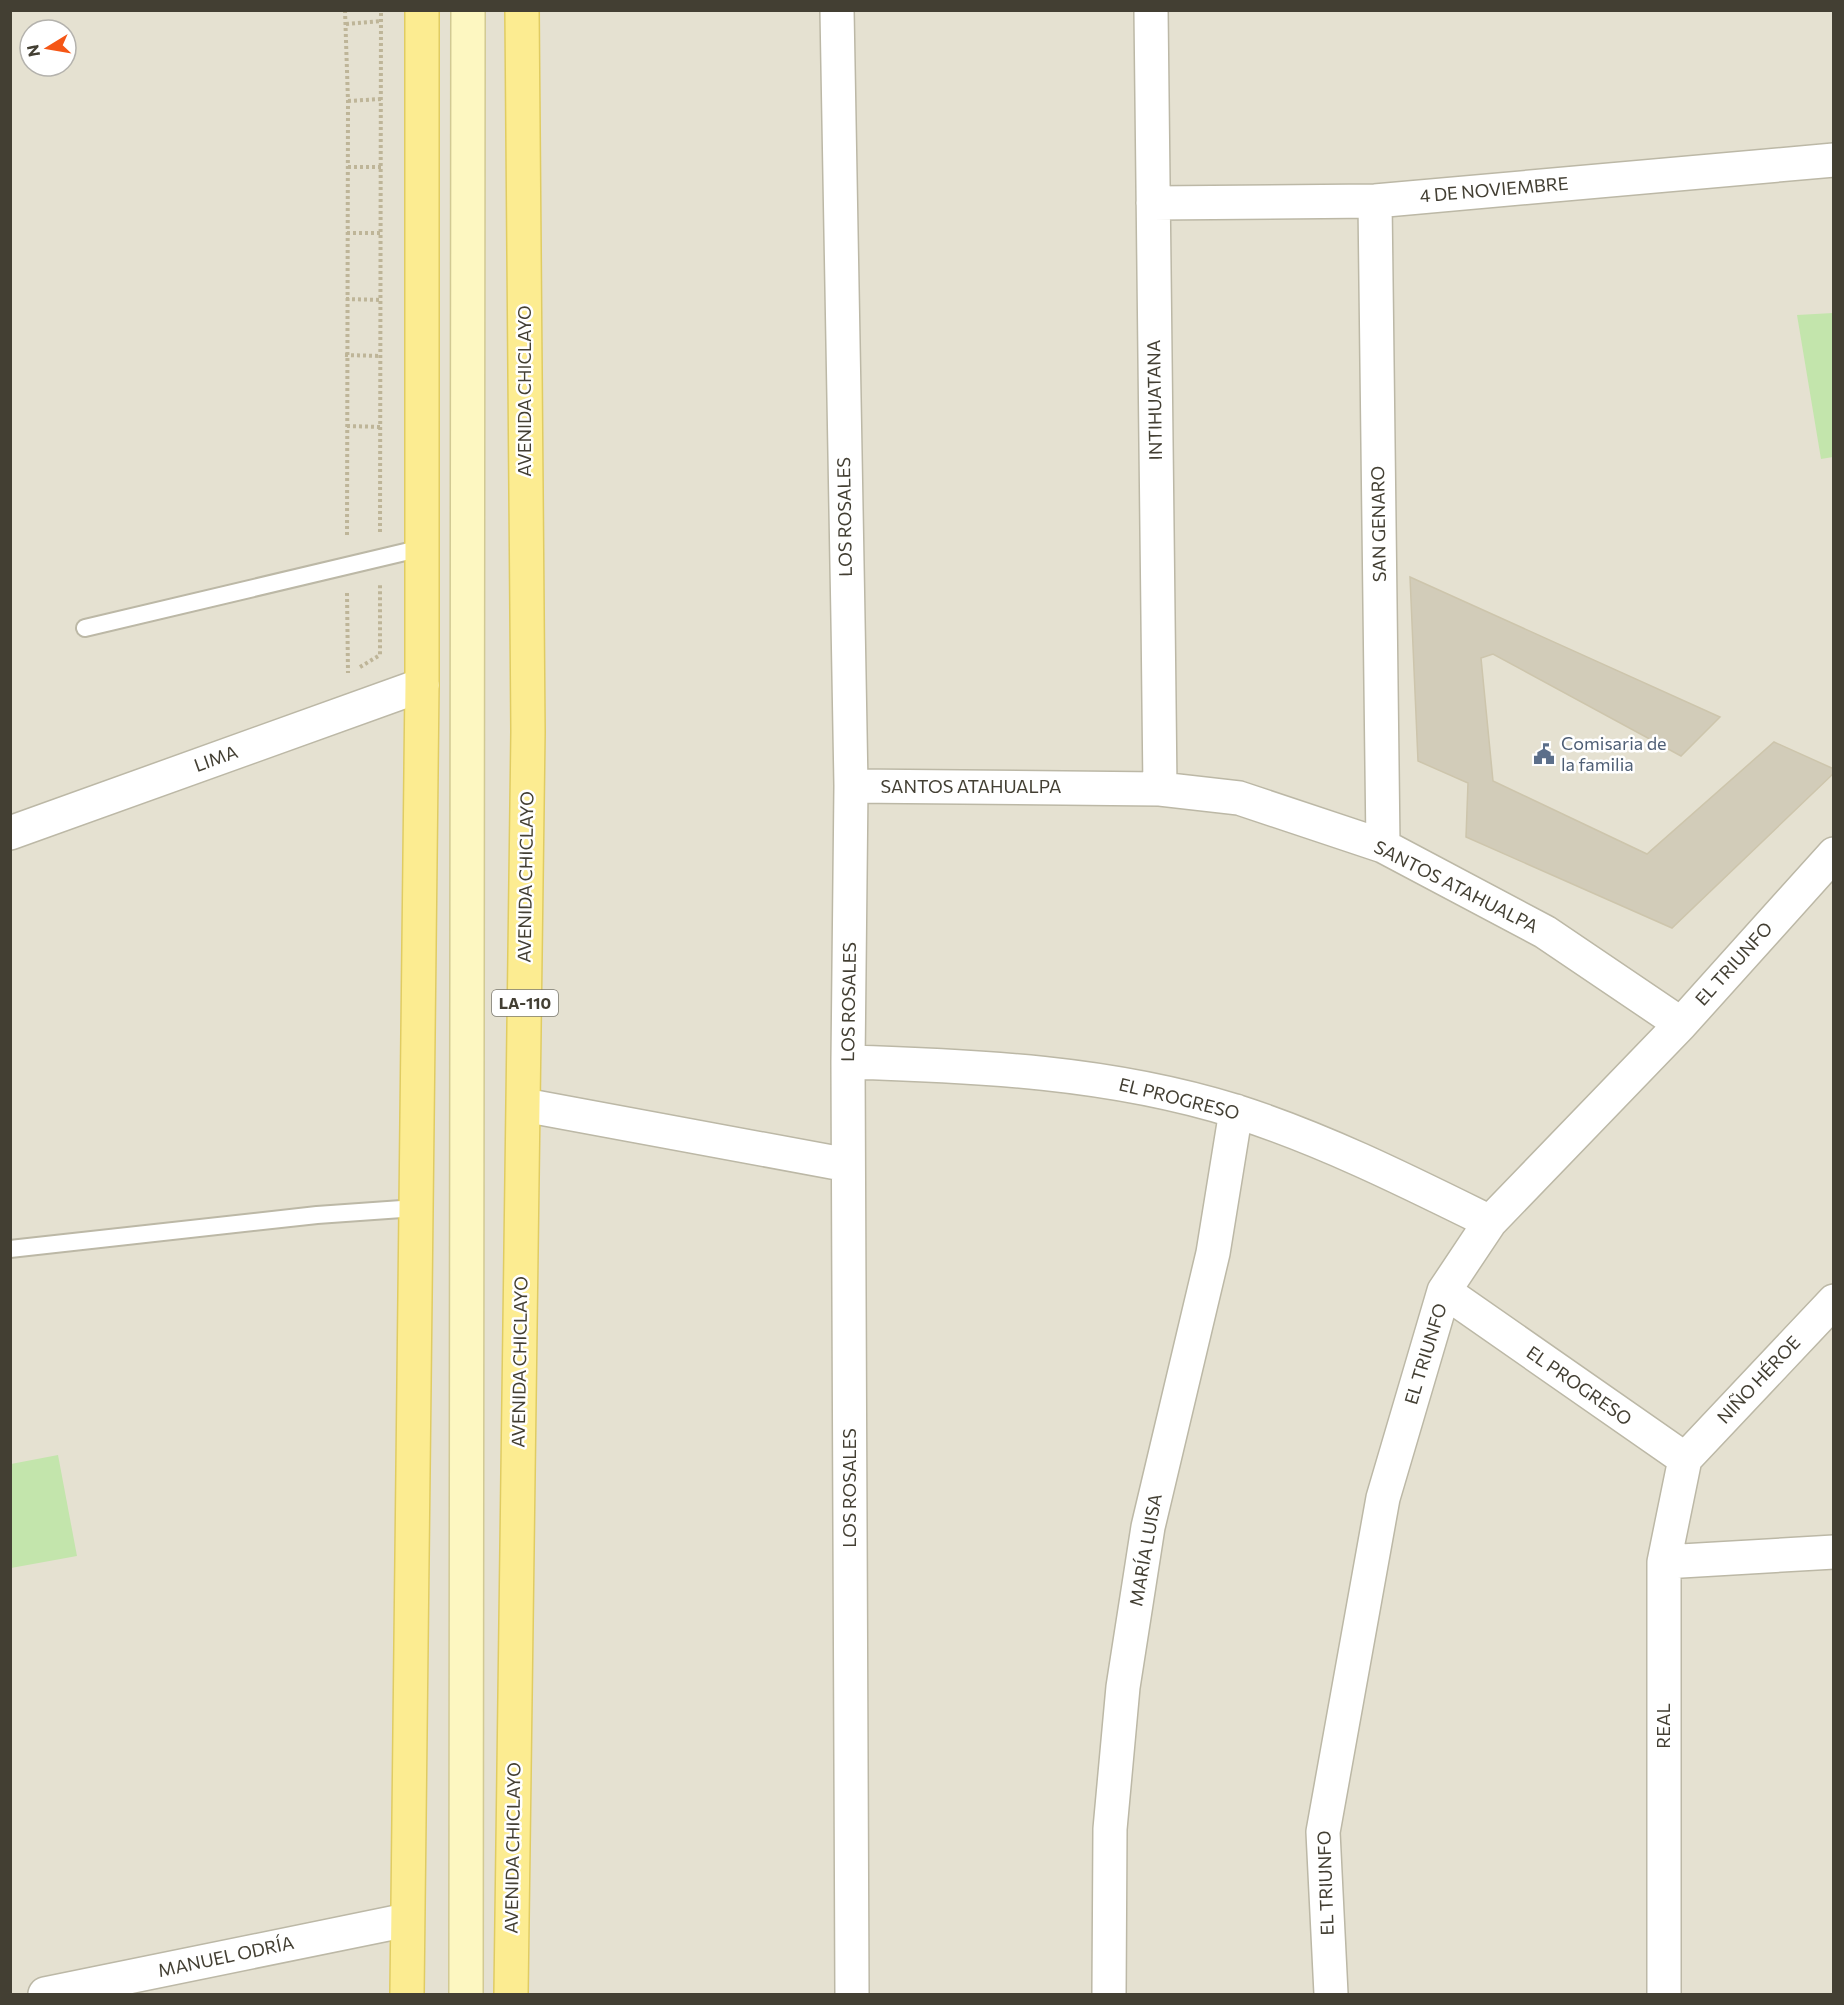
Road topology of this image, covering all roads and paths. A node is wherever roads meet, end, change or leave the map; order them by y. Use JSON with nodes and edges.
{"nodes":[{"id":1,"x":345,"y":10,"type":"edge"},
{"id":2,"x":381,"y":10,"type":"edge"},
{"id":3,"x":422,"y":10,"type":"edge"},
{"id":4,"x":468,"y":10,"type":"edge"},
{"id":5,"x":522,"y":10,"type":"edge"},
{"id":6,"x":837,"y":10,"type":"edge"},
{"id":7,"x":1151,"y":10,"type":"edge"},
{"id":8,"x":381,"y":21,"type":"junction"},
{"id":9,"x":346,"y":24,"type":"junction"},
{"id":10,"x":381,"y":99,"type":"junction"},
{"id":11,"x":348,"y":101,"type":"junction"},
{"id":12,"x":1833,"y":160,"type":"edge"},
{"id":13,"x":348,"y":167,"type":"junction"},
{"id":14,"x":382,"y":167,"type":"junction"},
{"id":15,"x":1374,"y":201,"type":"junction"},
{"id":16,"x":1153,"y":203,"type":"junction"},
{"id":17,"x":347,"y":233,"type":"junction"},
{"id":18,"x":381,"y":233,"type":"junction"},
{"id":19,"x":346,"y":299,"type":"junction"},
{"id":20,"x":382,"y":300,"type":"junction"},
{"id":21,"x":345,"y":355,"type":"junction"},
{"id":22,"x":381,"y":356,"type":"junction"},
{"id":23,"x":347,"y":426,"type":"junction"},
{"id":24,"x":381,"y":427,"type":"junction"},
{"id":25,"x":422,"y":548,"type":"junction"},
{"id":26,"x":380,"y":558,"type":"junction"},
{"id":27,"x":347,"y":565,"type":"junction"},
{"id":28,"x":85,"y":627,"type":"dead end"},
{"id":29,"x":422,"y":685,"type":"junction"},
{"id":30,"x":851,"y":786,"type":"junction"},
{"id":31,"x":1160,"y":789,"type":"junction"},
{"id":32,"x":10,"y":833,"type":"edge"},
{"id":33,"x":1383,"y":846,"type":"junction"},
{"id":34,"x":1833,"y":854,"type":"edge"},
{"id":35,"x":1681,"y":1024,"type":"junction"},
{"id":36,"x":848,"y":1062,"type":"junction"},
{"id":37,"x":524,"y":1105,"type":"junction"},
{"id":38,"x":1236,"y":1111,"type":"junction"},
{"id":39,"x":849,"y":1165,"type":"junction"},
{"id":40,"x":416,"y":1208,"type":"junction"},
{"id":41,"x":1490,"y":1222,"type":"junction"},
{"id":42,"x":10,"y":1249,"type":"edge"},
{"id":43,"x":1444,"y":1291,"type":"junction"},
{"id":44,"x":1833,"y":1301,"type":"edge"},
{"id":45,"x":1685,"y":1459,"type":"junction"},
{"id":46,"x":1833,"y":1552,"type":"edge"},
{"id":47,"x":1664,"y":1562,"type":"junction"},
{"id":48,"x":407,"y":1920,"type":"junction"},
{"id":49,"x":45,"y":1995,"type":"edge"},
{"id":50,"x":407,"y":1995,"type":"edge"},
{"id":51,"x":466,"y":1995,"type":"edge"},
{"id":52,"x":511,"y":1995,"type":"edge"},
{"id":53,"x":852,"y":1995,"type":"edge"},
{"id":54,"x":1109,"y":1995,"type":"edge"},
{"id":55,"x":1330,"y":1995,"type":"edge"},
{"id":56,"x":1664,"y":1995,"type":"edge"}],
"edges":[{"from":1,"to":9,"type":"path"},
{"from":2,"to":8,"type":"path"},
{"from":3,"to":25,"type":"main road"},
{"from":4,"to":51,"type":"street"},
{"from":5,"to":37,"type":"main road","name":"AVENIDA CHICLAYO","number":"LA-110"},
{"from":6,"to":30,"type":"street","name":"LOS ROSALES"},
{"from":7,"to":16,"type":"street","name":"INTIHUATANA"},
{"from":8,"to":9,"type":"path"},
{"from":8,"to":10,"type":"path"},
{"from":9,"to":11,"type":"path"},
{"from":10,"to":11,"type":"path"},
{"from":10,"to":14,"type":"path"},
{"from":11,"to":13,"type":"path"},
{"from":12,"to":15,"type":"street","name":"4 DE NOVIEMBRE"},
{"from":13,"to":14,"type":"path"},
{"from":13,"to":17,"type":"path"},
{"from":14,"to":18,"type":"path"},
{"from":15,"to":16,"type":"street","name":"4 DE NOVIEMBRE"},
{"from":15,"to":33,"type":"street","name":"SAN GENARO"},
{"from":16,"to":31,"type":"street","name":"INTIHUATANA"},
{"from":17,"to":18,"type":"path"},
{"from":17,"to":19,"type":"path"},
{"from":18,"to":20,"type":"path"},
{"from":19,"to":20,"type":"path"},
{"from":19,"to":21,"type":"path"},
{"from":20,"to":22,"type":"path"},
{"from":21,"to":22,"type":"path"},
{"from":21,"to":23,"type":"path"},
{"from":22,"to":24,"type":"path"},
{"from":23,"to":24,"type":"path"},
{"from":23,"to":27,"type":"path"},
{"from":24,"to":26,"type":"path"},
{"from":25,"to":26,"type":"lane"},
{"from":25,"to":29,"type":"main road"},
{"from":26,"to":27,"type":"lane"},
{"from":26,"to":27,"type":"path"},
{"from":27,"to":28,"type":"lane"},
{"from":29,"to":32,"type":"street","name":"LIMA"},
{"from":29,"to":40,"type":"main road"},
{"from":30,"to":31,"type":"street","name":"SANTOS ATAHUALPA"},
{"from":30,"to":36,"type":"street","name":"LOS ROSALES"},
{"from":31,"to":33,"type":"street","name":"SANTOS ATAHUALPA"},
{"from":33,"to":35,"type":"street","name":"SANTOS ATAHUALPA"},
{"from":34,"to":35,"type":"street","name":"EL TRIUNFO"},
{"from":35,"to":41,"type":"street","name":"EL TRIUNFO"},
{"from":36,"to":38,"type":"street","name":"EL PROGRESO"},
{"from":36,"to":39,"type":"street","name":"LOS ROSALES"},
{"from":37,"to":39,"type":"street"},
{"from":37,"to":52,"type":"main road","name":"AVENIDA CHICLAYO","number":"LA-110"},
{"from":38,"to":41,"type":"street","name":"EL PROGRESO"},
{"from":38,"to":54,"type":"street","name":"MARÍA LUISA"},
{"from":39,"to":53,"type":"street","name":"LOS ROSALES"},
{"from":40,"to":42,"type":"lane"},
{"from":40,"to":48,"type":"main road"},
{"from":41,"to":43,"type":"street","name":"EL TRIUNFO"},
{"from":43,"to":45,"type":"street","name":"EL PROGRESO"},
{"from":43,"to":55,"type":"street","name":"EL TRIUNFO"},
{"from":44,"to":45,"type":"street","name":"NIÑO HÉROE"},
{"from":45,"to":47,"type":"street","name":"REAL"},
{"from":46,"to":47,"type":"street"},
{"from":47,"to":56,"type":"street","name":"REAL"},
{"from":48,"to":49,"type":"street","name":"MANUEL ODRÍA"},
{"from":48,"to":50,"type":"main road"}]}
